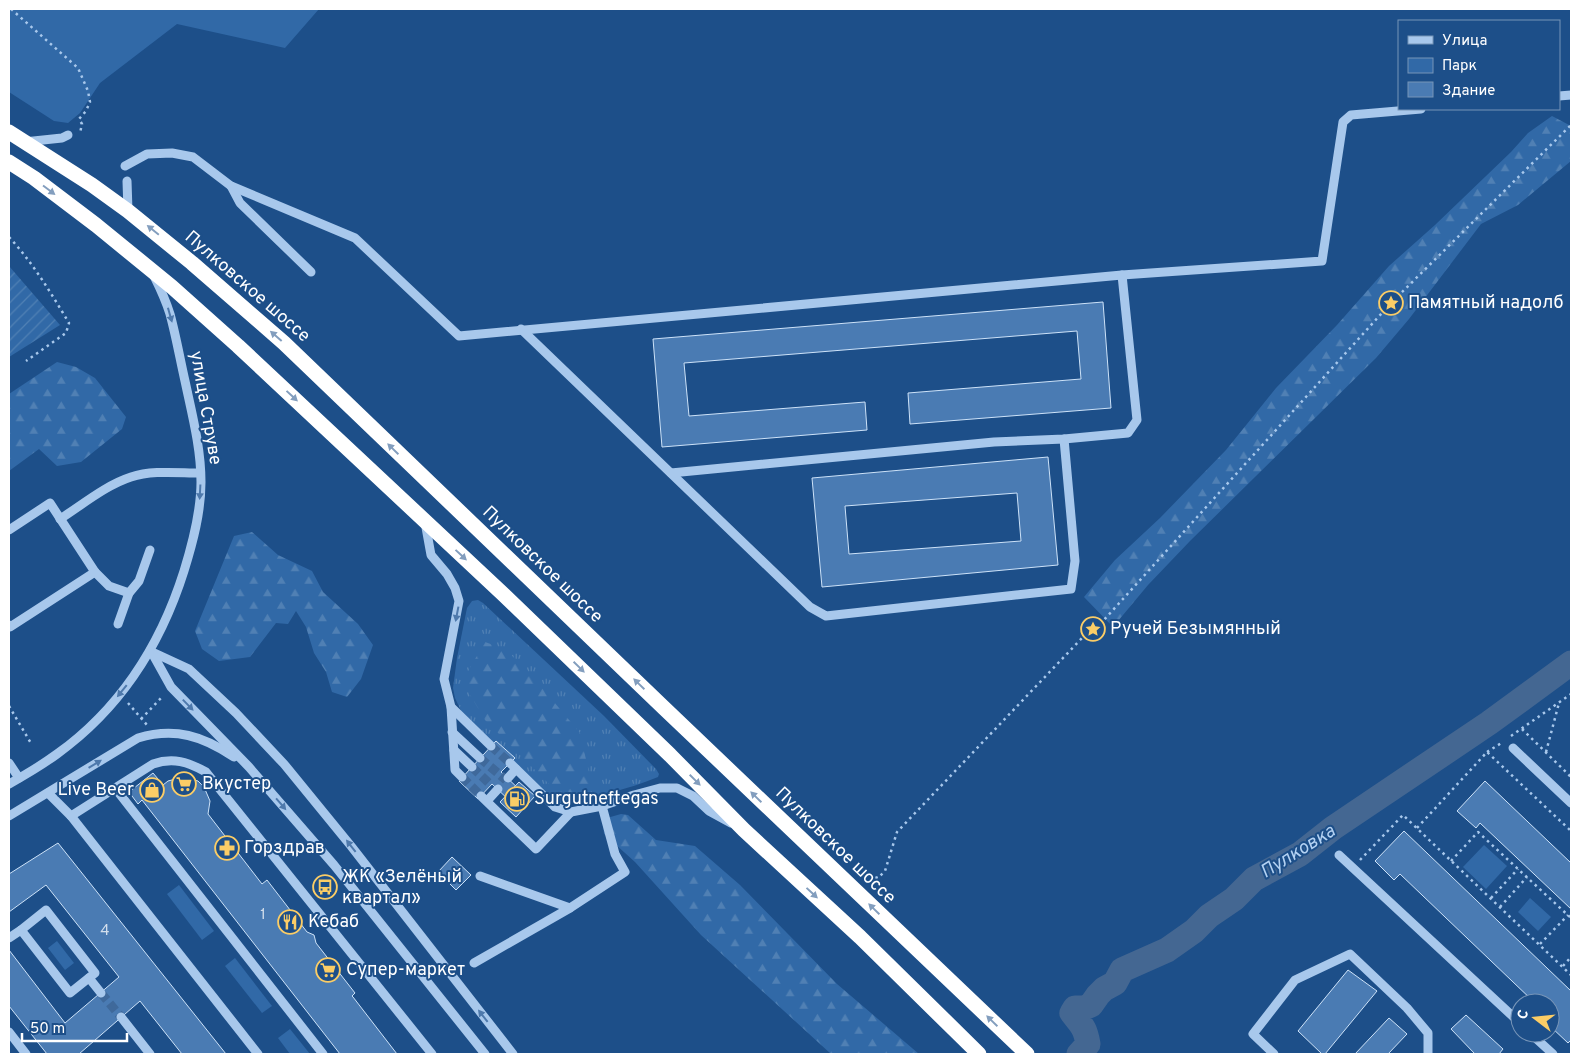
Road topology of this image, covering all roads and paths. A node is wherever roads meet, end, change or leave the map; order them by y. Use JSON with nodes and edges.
{"nodes":[{"id":1,"x":12,"y":9,"type":"edge"},
{"id":2,"x":1410,"y":110,"type":"edge"},
{"id":3,"x":1571,"y":125,"type":"edge"},
{"id":4,"x":9,"y":132,"type":"edge"},
{"id":5,"x":79,"y":134,"type":"dead end"},
{"id":6,"x":68,"y":135,"type":"dead end"},
{"id":7,"x":24,"y":142,"type":"junction"},
{"id":8,"x":9,"y":162,"type":"edge"},
{"id":9,"x":125,"y":166,"type":"dead end"},
{"id":10,"x":127,"y":181,"type":"dead end"},
{"id":11,"x":232,"y":186,"type":"junction"},
{"id":12,"x":128,"y":211,"type":"junction"},
{"id":13,"x":9,"y":237,"type":"edge"},
{"id":14,"x":151,"y":270,"type":"junction"},
{"id":15,"x":311,"y":272,"type":"dead end"},
{"id":16,"x":1122,"y":275,"type":"junction"},
{"id":17,"x":521,"y":329,"type":"junction"},
{"id":18,"x":26,"y":361,"type":"dead end"},
{"id":19,"x":1064,"y":439,"type":"junction"},
{"id":20,"x":200,"y":473,"type":"junction"},
{"id":21,"x":670,"y":473,"type":"junction"},
{"id":22,"x":60,"y":518,"type":"junction"},
{"id":23,"x":425,"y":522,"type":"junction"},
{"id":24,"x":9,"y":530,"type":"edge"},
{"id":25,"x":150,"y":550,"type":"dead end"},
{"id":26,"x":95,"y":572,"type":"junction"},
{"id":27,"x":129,"y":593,"type":"junction"},
{"id":28,"x":118,"y":624,"type":"dead end"},
{"id":29,"x":9,"y":625,"type":"edge"},
{"id":30,"x":150,"y":651,"type":"junction"},
{"id":31,"x":166,"y":693,"type":"dead end"},
{"id":32,"x":1571,"y":694,"type":"edge"},
{"id":33,"x":127,"y":702,"type":"dead end"},
{"id":34,"x":1559,"y":703,"type":"junction"},
{"id":35,"x":9,"y":706,"type":"edge"},
{"id":36,"x":450,"y":707,"type":"junction"},
{"id":37,"x":141,"y":719,"type":"junction"},
{"id":38,"x":148,"y":726,"type":"dead end"},
{"id":39,"x":1521,"y":729,"type":"junction"},
{"id":40,"x":452,"y":732,"type":"junction"},
{"id":41,"x":32,"y":744,"type":"dead end"},
{"id":42,"x":491,"y":746,"type":"tunnel mouth"},
{"id":43,"x":1513,"y":748,"type":"dead end"},
{"id":44,"x":454,"y":750,"type":"junction"},
{"id":45,"x":1487,"y":752,"type":"junction"},
{"id":46,"x":1546,"y":752,"type":"junction"},
{"id":47,"x":480,"y":758,"type":"tunnel mouth"},
{"id":48,"x":9,"y":763,"type":"edge"},
{"id":49,"x":249,"y":767,"type":"junction"},
{"id":50,"x":472,"y":767,"type":"tunnel mouth"},
{"id":51,"x":1571,"y":776,"type":"edge"},
{"id":52,"x":462,"y":777,"type":"tunnel mouth"},
{"id":53,"x":19,"y":778,"type":"junction"},
{"id":54,"x":508,"y":778,"type":"dead end"},
{"id":55,"x":9,"y":784,"type":"edge"},
{"id":56,"x":115,"y":788,"type":"junction"},
{"id":57,"x":495,"y":788,"type":"dead end"},
{"id":58,"x":48,"y":793,"type":"junction"},
{"id":59,"x":1571,"y":803,"type":"edge"},
{"id":60,"x":602,"y":806,"type":"junction"},
{"id":61,"x":571,"y":812,"type":"junction"},
{"id":62,"x":9,"y":816,"type":"edge"},
{"id":63,"x":71,"y":816,"type":"junction"},
{"id":64,"x":1417,"y":828,"type":"junction"},
{"id":65,"x":744,"y":830,"type":"junction"},
{"id":66,"x":1571,"y":831,"type":"edge"},
{"id":67,"x":1339,"y":854,"type":"dead end"},
{"id":68,"x":1451,"y":861,"type":"junction"},
{"id":69,"x":1353,"y":868,"type":"junction"},
{"id":70,"x":1518,"y":869,"type":"junction"},
{"id":71,"x":480,"y":876,"type":"dead end"},
{"id":72,"x":1527,"y":877,"type":"junction"},
{"id":73,"x":848,"y":885,"type":"junction"},
{"id":74,"x":1491,"y":898,"type":"junction"},
{"id":75,"x":1500,"y":907,"type":"junction"},
{"id":76,"x":570,"y":908,"type":"junction"},
{"id":77,"x":1568,"y":914,"type":"junction"},
{"id":78,"x":1571,"y":918,"type":"edge"},
{"id":79,"x":21,"y":930,"type":"junction"},
{"id":80,"x":9,"y":938,"type":"edge"},
{"id":81,"x":1540,"y":944,"type":"junction"},
{"id":82,"x":1571,"y":957,"type":"edge"},
{"id":83,"x":474,"y":963,"type":"dead end"},
{"id":84,"x":1563,"y":966,"type":"junction"},
{"id":85,"x":1571,"y":974,"type":"edge"},
{"id":86,"x":89,"y":978,"type":"junction"},
{"id":87,"x":101,"y":992,"type":"tunnel mouth"},
{"id":88,"x":1510,"y":1014,"type":"edge"},
{"id":89,"x":121,"y":1018,"type":"tunnel mouth"},
{"id":90,"x":9,"y":1032,"type":"edge"},
{"id":91,"x":1541,"y":1043,"type":"edge"},
{"id":92,"x":26,"y":1054,"type":"edge"},
{"id":93,"x":150,"y":1054,"type":"edge"},
{"id":94,"x":258,"y":1054,"type":"edge"},
{"id":95,"x":323,"y":1054,"type":"edge"},
{"id":96,"x":432,"y":1054,"type":"edge"},
{"id":97,"x":485,"y":1054,"type":"edge"},
{"id":98,"x":513,"y":1054,"type":"edge"},
{"id":99,"x":979,"y":1054,"type":"edge"},
{"id":100,"x":1027,"y":1054,"type":"edge"},
{"id":101,"x":1274,"y":1054,"type":"edge"},
{"id":102,"x":1428,"y":1054,"type":"edge"},
{"id":103,"x":1553,"y":1054,"type":"edge"}],
"edges":[{"from":1,"to":5,"type":"path"},
{"from":2,"to":16,"type":"street"},
{"from":3,"to":73,"type":"path"},
{"from":4,"to":7,"type":"highway","name":"Пулковское шоссе"},
{"from":6,"to":7,"type":"street"},
{"from":7,"to":12,"type":"highway","name":"Пулковское шоссе"},
{"from":8,"to":14,"type":"highway","one_way":true},
{"from":9,"to":11,"type":"street"},
{"from":10,"to":12,"type":"street"},
{"from":11,"to":15,"type":"street"},
{"from":11,"to":17,"type":"street"},
{"from":73,"to":12,"type":"highway","name":"Пулковское шоссе","one_way":true},
{"from":13,"to":18,"type":"path"},
{"from":14,"to":20,"type":"street","name":"улица Струве","one_way":true},
{"from":14,"to":23,"type":"highway","one_way":true},
{"from":16,"to":17,"type":"street"},
{"from":16,"to":19,"type":"street"},
{"from":17,"to":21,"type":"street"},
{"from":19,"to":21,"type":"street"},
{"from":19,"to":21,"type":"street"},
{"from":20,"to":22,"type":"street"},
{"from":20,"to":30,"type":"street","name":"улица Струве","one_way":true},
{"from":22,"to":24,"type":"street"},
{"from":22,"to":26,"type":"street"},
{"from":23,"to":36,"type":"street","one_way":true},
{"from":23,"to":65,"type":"highway","one_way":true},
{"from":25,"to":27,"type":"street"},
{"from":26,"to":27,"type":"street"},
{"from":26,"to":29,"type":"street"},
{"from":27,"to":28,"type":"street"},
{"from":30,"to":49,"type":"street","one_way":true},
{"from":30,"to":53,"type":"street","name":"улица Струве","one_way":true},
{"from":98,"to":30,"type":"street","one_way":true},
{"from":31,"to":37,"type":"path"},
{"from":32,"to":34,"type":"path"},
{"from":33,"to":37,"type":"path"},
{"from":34,"to":39,"type":"path"},
{"from":34,"to":46,"type":"path"},
{"from":35,"to":41,"type":"path"},
{"from":36,"to":40,"type":"street"},
{"from":36,"to":42,"type":"street"},
{"from":37,"to":38,"type":"path"},
{"from":39,"to":45,"type":"path"},
{"from":39,"to":46,"type":"path"},
{"from":40,"to":44,"type":"street"},
{"from":40,"to":47,"type":"street"},
{"from":43,"to":59,"type":"street"},
{"from":44,"to":50,"type":"street"},
{"from":44,"to":52,"type":"street"},
{"from":45,"to":64,"type":"path"},
{"from":45,"to":66,"type":"path"},
{"from":46,"to":51,"type":"path"},
{"from":48,"to":53,"type":"street"},
{"from":58,"to":49,"type":"street","one_way":true},
{"from":49,"to":97,"type":"street","one_way":true},
{"from":53,"to":55,"type":"street","name":"улица Струве"},
{"from":54,"to":61,"type":"street"},
{"from":56,"to":63,"type":"street"},
{"from":56,"to":95,"type":"street"},
{"from":56,"to":96,"type":"street"},
{"from":57,"to":61,"type":"street"},
{"from":58,"to":62,"type":"street"},
{"from":58,"to":63,"type":"street"},
{"from":60,"to":61,"type":"street"},
{"from":60,"to":65,"type":"street"},
{"from":60,"to":76,"type":"street"},
{"from":63,"to":94,"type":"street"},
{"from":64,"to":68,"type":"path"},
{"from":64,"to":69,"type":"path"},
{"from":65,"to":99,"type":"highway","one_way":true},
{"from":67,"to":69,"type":"street"},
{"from":68,"to":70,"type":"path"},
{"from":68,"to":74,"type":"path"},
{"from":69,"to":88,"type":"street"},
{"from":70,"to":72,"type":"path"},
{"from":70,"to":74,"type":"path"},
{"from":71,"to":76,"type":"street"},
{"from":72,"to":75,"type":"path"},
{"from":72,"to":77,"type":"path"},
{"from":100,"to":73,"type":"highway","name":"Пулковское шоссе","one_way":true},
{"from":74,"to":75,"type":"path"},
{"from":75,"to":81,"type":"path"},
{"from":76,"to":83,"type":"street"},
{"from":77,"to":78,"type":"path"},
{"from":77,"to":81,"type":"path"},
{"from":79,"to":80,"type":"street"},
{"from":79,"to":86,"type":"street"},
{"from":79,"to":86,"type":"street"},
{"from":81,"to":84,"type":"path"},
{"from":82,"to":84,"type":"path"},
{"from":84,"to":85,"type":"path"},
{"from":86,"to":87,"type":"street"},
{"from":89,"to":93,"type":"street"},
{"from":90,"to":92,"type":"street"},
{"from":91,"to":103,"type":"street"},
{"from":101,"to":102,"type":"street"}]}
